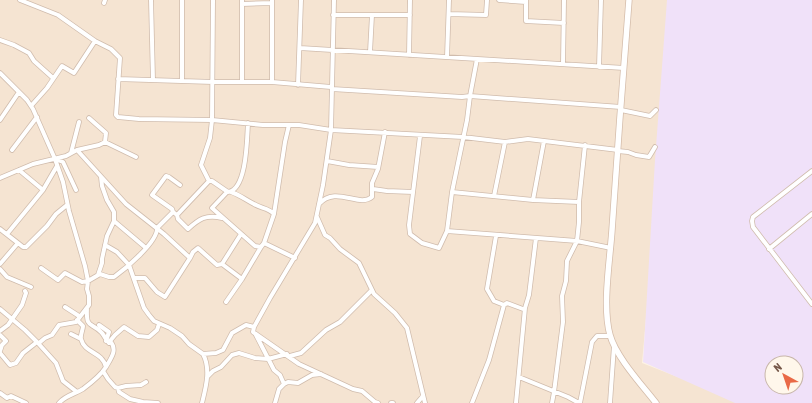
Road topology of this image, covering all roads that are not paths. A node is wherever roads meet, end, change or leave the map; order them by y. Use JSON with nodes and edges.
{"nodes":[{"id":1,"x":20,"y":0,"type":"edge"},
{"id":2,"x":151,"y":0,"type":"edge"},
{"id":3,"x":182,"y":0,"type":"edge"},
{"id":4,"x":213,"y":0,"type":"edge"},
{"id":5,"x":301,"y":0,"type":"edge"},
{"id":6,"x":334,"y":0,"type":"edge"},
{"id":7,"x":410,"y":0,"type":"edge"},
{"id":8,"x":450,"y":0,"type":"edge"},
{"id":9,"x":487,"y":0,"type":"edge"},
{"id":10,"x":499,"y":0,"type":"edge"},
{"id":11,"x":564,"y":0,"type":"edge"},
{"id":12,"x":601,"y":0,"type":"edge"},
{"id":13,"x":629,"y":0,"type":"edge"},
{"id":14,"x":526,"y":1,"type":"edge"},
{"id":15,"x":242,"y":2,"type":"edge"},
{"id":16,"x":272,"y":2,"type":"edge"},
{"id":17,"x":449,"y":14,"type":"junction"},
{"id":18,"x":333,"y":15,"type":"junction"},
{"id":19,"x":372,"y":15,"type":"junction"},
{"id":20,"x":410,"y":15,"type":"junction"},
{"id":21,"x":564,"y":23,"type":"junction"},
{"id":22,"x":0,"y":40,"type":"edge"},
{"id":23,"x":95,"y":41,"type":"junction"},
{"id":24,"x":300,"y":48,"type":"junction"},
{"id":25,"x":332,"y":50,"type":"junction"},
{"id":26,"x":370,"y":52,"type":"junction"},
{"id":27,"x":409,"y":55,"type":"junction"},
{"id":28,"x":447,"y":57,"type":"junction"},
{"id":29,"x":477,"y":59,"type":"junction"},
{"id":30,"x":563,"y":64,"type":"junction"},
{"id":31,"x":599,"y":67,"type":"junction"},
{"id":32,"x":624,"y":68,"type":"junction"},
{"id":33,"x":0,"y":73,"type":"edge"},
{"id":34,"x":53,"y":78,"type":"junction"},
{"id":35,"x":118,"y":79,"type":"junction"},
{"id":36,"x":153,"y":80,"type":"junction"},
{"id":37,"x":182,"y":81,"type":"junction"},
{"id":38,"x":213,"y":82,"type":"junction"},
{"id":39,"x":242,"y":82,"type":"junction"},
{"id":40,"x":272,"y":82,"type":"junction"},
{"id":41,"x":298,"y":85,"type":"junction"},
{"id":42,"x":331,"y":88,"type":"junction"},
{"id":43,"x":19,"y":92,"type":"junction"},
{"id":44,"x":470,"y":96,"type":"junction"},
{"id":45,"x":31,"y":106,"type":"junction"},
{"id":46,"x":621,"y":108,"type":"junction"},
{"id":47,"x":656,"y":110,"type":"dead end"},
{"id":48,"x":37,"y":117,"type":"junction"},
{"id":49,"x":89,"y":118,"type":"dead end"},
{"id":50,"x":0,"y":120,"type":"edge"},
{"id":51,"x":212,"y":120,"type":"junction"},
{"id":52,"x":79,"y":122,"type":"dead end"},
{"id":53,"x":248,"y":123,"type":"junction"},
{"id":54,"x":289,"y":125,"type":"junction"},
{"id":55,"x":331,"y":130,"type":"junction"},
{"id":56,"x":385,"y":132,"type":"junction"},
{"id":57,"x":420,"y":136,"type":"junction"},
{"id":58,"x":463,"y":137,"type":"junction"},
{"id":59,"x":544,"y":141,"type":"junction"},
{"id":60,"x":105,"y":142,"type":"junction"},
{"id":61,"x":505,"y":142,"type":"junction"},
{"id":62,"x":585,"y":145,"type":"junction"},
{"id":63,"x":655,"y":146,"type":"dead end"},
{"id":64,"x":12,"y":150,"type":"dead end"},
{"id":65,"x":77,"y":150,"type":"junction"},
{"id":66,"x":618,"y":151,"type":"junction"},
{"id":67,"x":71,"y":153,"type":"junction"},
{"id":68,"x":136,"y":156,"type":"dead end"},
{"id":69,"x":55,"y":159,"type":"junction"},
{"id":70,"x":327,"y":161,"type":"junction"},
{"id":71,"x":57,"y":166,"type":"junction"},
{"id":72,"x":378,"y":167,"type":"junction"},
{"id":73,"x":19,"y":170,"type":"junction"},
{"id":74,"x":812,"y":171,"type":"edge"},
{"id":75,"x":101,"y":177,"type":"junction"},
{"id":76,"x":0,"y":178,"type":"edge"},
{"id":77,"x":209,"y":181,"type":"junction"},
{"id":78,"x":180,"y":185,"type":"dead end"},
{"id":79,"x":373,"y":189,"type":"junction"},
{"id":80,"x":43,"y":190,"type":"junction"},
{"id":81,"x":76,"y":190,"type":"dead end"},
{"id":82,"x":229,"y":192,"type":"junction"},
{"id":83,"x":413,"y":192,"type":"junction"},
{"id":84,"x":452,"y":192,"type":"junction"},
{"id":85,"x":494,"y":196,"type":"junction"},
{"id":86,"x":533,"y":200,"type":"junction"},
{"id":87,"x":579,"y":202,"type":"junction"},
{"id":88,"x":318,"y":204,"type":"junction"},
{"id":89,"x":67,"y":205,"type":"junction"},
{"id":90,"x":173,"y":212,"type":"junction"},
{"id":91,"x":274,"y":214,"type":"junction"},
{"id":92,"x":812,"y":214,"type":"edge"},
{"id":93,"x":177,"y":215,"type":"junction"},
{"id":94,"x":317,"y":216,"type":"junction"},
{"id":95,"x":222,"y":218,"type":"junction"},
{"id":96,"x":114,"y":221,"type":"junction"},
{"id":97,"x":157,"y":228,"type":"junction"},
{"id":98,"x":0,"y":229,"type":"edge"},
{"id":99,"x":447,"y":231,"type":"junction"},
{"id":100,"x":7,"y":234,"type":"junction"},
{"id":101,"x":241,"y":234,"type":"junction"},
{"id":102,"x":496,"y":236,"type":"junction"},
{"id":103,"x":536,"y":238,"type":"junction"},
{"id":104,"x":577,"y":242,"type":"junction"},
{"id":105,"x":18,"y":243,"type":"junction"},
{"id":106,"x":105,"y":245,"type":"junction"},
{"id":107,"x":263,"y":245,"type":"junction"},
{"id":108,"x":146,"y":248,"type":"junction"},
{"id":109,"x":611,"y":248,"type":"junction"},
{"id":110,"x":769,"y":249,"type":"junction"},
{"id":111,"x":190,"y":258,"type":"junction"},
{"id":112,"x":295,"y":258,"type":"junction"},
{"id":113,"x":0,"y":264,"type":"edge"},
{"id":114,"x":222,"y":264,"type":"junction"},
{"id":115,"x":129,"y":265,"type":"junction"},
{"id":116,"x":41,"y":268,"type":"dead end"},
{"id":117,"x":0,"y":269,"type":"edge"},
{"id":118,"x":98,"y":275,"type":"junction"},
{"id":119,"x":134,"y":278,"type":"junction"},
{"id":120,"x":242,"y":279,"type":"junction"},
{"id":121,"x":88,"y":282,"type":"junction"},
{"id":122,"x":31,"y":287,"type":"dead end"},
{"id":123,"x":372,"y":290,"type":"junction"},
{"id":124,"x":24,"y":291,"type":"dead end"},
{"id":125,"x":226,"y":302,"type":"dead end"},
{"id":126,"x":811,"y":302,"type":"edge"},
{"id":127,"x":504,"y":305,"type":"junction"},
{"id":128,"x":65,"y":307,"type":"dead end"},
{"id":129,"x":88,"y":308,"type":"junction"},
{"id":130,"x":526,"y":308,"type":"junction"},
{"id":131,"x":0,"y":309,"type":"edge"},
{"id":132,"x":78,"y":318,"type":"junction"},
{"id":133,"x":11,"y":320,"type":"junction"},
{"id":134,"x":99,"y":324,"type":"dead end"},
{"id":135,"x":159,"y":324,"type":"junction"},
{"id":136,"x":254,"y":327,"type":"junction"},
{"id":137,"x":0,"y":331,"type":"edge"},
{"id":138,"x":71,"y":334,"type":"dead end"},
{"id":139,"x":256,"y":334,"type":"junction"},
{"id":140,"x":0,"y":335,"type":"edge"},
{"id":141,"x":610,"y":336,"type":"junction"},
{"id":142,"x":81,"y":339,"type":"junction"},
{"id":143,"x":108,"y":341,"type":"junction"},
{"id":144,"x":37,"y":342,"type":"junction"},
{"id":145,"x":614,"y":345,"type":"junction"},
{"id":146,"x":0,"y":352,"type":"edge"},
{"id":147,"x":203,"y":354,"type":"junction"},
{"id":148,"x":288,"y":355,"type":"junction"},
{"id":149,"x":4,"y":358,"type":"junction"},
{"id":150,"x":268,"y":359,"type":"junction"},
{"id":151,"x":0,"y":363,"type":"edge"},
{"id":152,"x":106,"y":367,"type":"junction"},
{"id":153,"x":103,"y":371,"type":"junction"},
{"id":154,"x":323,"y":374,"type":"junction"},
{"id":155,"x":208,"y":376,"type":"junction"},
{"id":156,"x":519,"y":378,"type":"junction"},
{"id":157,"x":146,"y":382,"type":"dead end"},
{"id":158,"x":284,"y":384,"type":"junction"},
{"id":159,"x":118,"y":388,"type":"junction"},
{"id":160,"x":77,"y":392,"type":"junction"},
{"id":161,"x":554,"y":392,"type":"junction"},
{"id":162,"x":0,"y":393,"type":"edge"},
{"id":163,"x":423,"y":396,"type":"junction"},
{"id":164,"x":26,"y":403,"type":"edge"},
{"id":165,"x":59,"y":403,"type":"edge"},
{"id":166,"x":158,"y":403,"type":"edge"},
{"id":167,"x":202,"y":403,"type":"edge"},
{"id":168,"x":275,"y":403,"type":"edge"},
{"id":169,"x":378,"y":403,"type":"edge"},
{"id":170,"x":417,"y":403,"type":"edge"},
{"id":171,"x":425,"y":403,"type":"edge"},
{"id":172,"x":472,"y":403,"type":"edge"},
{"id":173,"x":516,"y":403,"type":"edge"},
{"id":174,"x":552,"y":403,"type":"edge"},
{"id":175,"x":580,"y":403,"type":"edge"},
{"id":176,"x":610,"y":403,"type":"edge"},
{"id":177,"x":656,"y":403,"type":"edge"}],
"edges":[{"from":1,"to":23,"type":"street"},
{"from":2,"to":36,"type":"street"},
{"from":3,"to":37,"type":"street"},
{"from":4,"to":38,"type":"street"},
{"from":5,"to":24,"type":"street"},
{"from":6,"to":18,"type":"street"},
{"from":7,"to":20,"type":"street"},
{"from":8,"to":17,"type":"street"},
{"from":9,"to":17,"type":"street"},
{"from":10,"to":14,"type":"street"},
{"from":11,"to":21,"type":"street"},
{"from":12,"to":31,"type":"street"},
{"from":13,"to":32,"type":"street"},
{"from":14,"to":21,"type":"street"},
{"from":15,"to":16,"type":"street"},
{"from":15,"to":39,"type":"street"},
{"from":16,"to":40,"type":"street"},
{"from":17,"to":28,"type":"street"},
{"from":18,"to":19,"type":"street"},
{"from":18,"to":25,"type":"street"},
{"from":19,"to":20,"type":"street"},
{"from":19,"to":26,"type":"street"},
{"from":20,"to":27,"type":"street"},
{"from":21,"to":30,"type":"street"},
{"from":22,"to":34,"type":"street"},
{"from":23,"to":34,"type":"street"},
{"from":23,"to":35,"type":"street"},
{"from":24,"to":25,"type":"street"},
{"from":24,"to":41,"type":"street"},
{"from":25,"to":26,"type":"street"},
{"from":25,"to":42,"type":"street"},
{"from":26,"to":27,"type":"street"},
{"from":27,"to":28,"type":"street"},
{"from":28,"to":29,"type":"street"},
{"from":29,"to":30,"type":"street"},
{"from":29,"to":44,"type":"street"},
{"from":30,"to":31,"type":"street"},
{"from":31,"to":32,"type":"street"},
{"from":32,"to":46,"type":"street"},
{"from":33,"to":43,"type":"street"},
{"from":34,"to":45,"type":"street"},
{"from":35,"to":36,"type":"street"},
{"from":35,"to":51,"type":"street"},
{"from":36,"to":37,"type":"street"},
{"from":37,"to":38,"type":"street"},
{"from":38,"to":39,"type":"street"},
{"from":38,"to":51,"type":"street"},
{"from":39,"to":40,"type":"street"},
{"from":40,"to":41,"type":"street"},
{"from":41,"to":42,"type":"street"},
{"from":42,"to":44,"type":"street"},
{"from":42,"to":55,"type":"street"},
{"from":43,"to":45,"type":"street"},
{"from":43,"to":50,"type":"street"},
{"from":44,"to":46,"type":"street"},
{"from":44,"to":58,"type":"street"},
{"from":45,"to":48,"type":"street"},
{"from":46,"to":47,"type":"street"},
{"from":46,"to":66,"type":"street"},
{"from":48,"to":64,"type":"street"},
{"from":48,"to":69,"type":"street"},
{"from":49,"to":60,"type":"street"},
{"from":51,"to":53,"type":"street"},
{"from":51,"to":77,"type":"street"},
{"from":52,"to":67,"type":"street"},
{"from":53,"to":54,"type":"street"},
{"from":53,"to":82,"type":"street"},
{"from":54,"to":55,"type":"street"},
{"from":54,"to":91,"type":"street"},
{"from":55,"to":56,"type":"street"},
{"from":55,"to":70,"type":"street"},
{"from":56,"to":57,"type":"street"},
{"from":56,"to":72,"type":"street"},
{"from":57,"to":58,"type":"street"},
{"from":57,"to":83,"type":"street"},
{"from":58,"to":61,"type":"street"},
{"from":58,"to":84,"type":"street"},
{"from":59,"to":61,"type":"street"},
{"from":59,"to":62,"type":"street"},
{"from":59,"to":86,"type":"street"},
{"from":60,"to":65,"type":"street"},
{"from":60,"to":68,"type":"street"},
{"from":61,"to":85,"type":"street"},
{"from":62,"to":66,"type":"street"},
{"from":62,"to":87,"type":"street"},
{"from":63,"to":66,"type":"street"},
{"from":65,"to":67,"type":"street"},
{"from":65,"to":75,"type":"street"},
{"from":66,"to":109,"type":"street"},
{"from":67,"to":69,"type":"street"},
{"from":69,"to":71,"type":"street"},
{"from":69,"to":73,"type":"street"},
{"from":69,"to":81,"type":"street"},
{"from":70,"to":72,"type":"street"},
{"from":70,"to":88,"type":"street"},
{"from":71,"to":80,"type":"street"},
{"from":71,"to":89,"type":"street"},
{"from":72,"to":79,"type":"street"},
{"from":73,"to":76,"type":"street"},
{"from":73,"to":80,"type":"street"},
{"from":74,"to":110,"type":"street"},
{"from":75,"to":96,"type":"street"},
{"from":75,"to":97,"type":"street"},
{"from":77,"to":82,"type":"street"},
{"from":77,"to":93,"type":"street"},
{"from":78,"to":90,"type":"street"},
{"from":79,"to":83,"type":"street"},
{"from":79,"to":88,"type":"street"},
{"from":80,"to":100,"type":"street"},
{"from":82,"to":91,"type":"street"},
{"from":82,"to":95,"type":"street"},
{"from":83,"to":99,"type":"street"},
{"from":84,"to":85,"type":"street"},
{"from":84,"to":99,"type":"street"},
{"from":85,"to":86,"type":"street"},
{"from":86,"to":87,"type":"street"},
{"from":87,"to":104,"type":"street"},
{"from":88,"to":94,"type":"street"},
{"from":89,"to":105,"type":"street"},
{"from":89,"to":121,"type":"street"},
{"from":90,"to":93,"type":"street"},
{"from":90,"to":97,"type":"street"},
{"from":91,"to":107,"type":"street"},
{"from":92,"to":110,"type":"street"},
{"from":93,"to":95,"type":"street"},
{"from":94,"to":112,"type":"street"},
{"from":94,"to":123,"type":"street"},
{"from":95,"to":101,"type":"street"},
{"from":96,"to":106,"type":"street"},
{"from":96,"to":108,"type":"street"},
{"from":97,"to":108,"type":"street"},
{"from":97,"to":111,"type":"street"},
{"from":98,"to":100,"type":"street"},
{"from":99,"to":102,"type":"street"},
{"from":100,"to":105,"type":"street"},
{"from":101,"to":107,"type":"street"},
{"from":101,"to":114,"type":"street"},
{"from":102,"to":103,"type":"street"},
{"from":102,"to":127,"type":"street"},
{"from":103,"to":104,"type":"street"},
{"from":103,"to":130,"type":"street"},
{"from":104,"to":109,"type":"street"},
{"from":104,"to":161,"type":"street"},
{"from":105,"to":113,"type":"street"},
{"from":106,"to":115,"type":"street"},
{"from":106,"to":118,"type":"street"},
{"from":107,"to":112,"type":"street"},
{"from":107,"to":120,"type":"street"},
{"from":108,"to":115,"type":"street"},
{"from":109,"to":141,"type":"street"},
{"from":110,"to":126,"type":"street"},
{"from":111,"to":114,"type":"street"},
{"from":111,"to":119,"type":"street"},
{"from":112,"to":136,"type":"street"},
{"from":114,"to":120,"type":"street"},
{"from":115,"to":118,"type":"street"},
{"from":115,"to":119,"type":"street"},
{"from":116,"to":121,"type":"street"},
{"from":117,"to":122,"type":"street"},
{"from":118,"to":121,"type":"street"},
{"from":119,"to":135,"type":"street"},
{"from":120,"to":125,"type":"street"},
{"from":121,"to":129,"type":"street"},
{"from":123,"to":148,"type":"street"},
{"from":123,"to":163,"type":"street"},
{"from":124,"to":133,"type":"street"},
{"from":127,"to":130,"type":"street"},
{"from":127,"to":172,"type":"street"},
{"from":128,"to":132,"type":"street"},
{"from":129,"to":132,"type":"street"},
{"from":129,"to":143,"type":"street"},
{"from":130,"to":156,"type":"street"},
{"from":131,"to":133,"type":"street"},
{"from":132,"to":142,"type":"street"},
{"from":132,"to":144,"type":"street"},
{"from":133,"to":137,"type":"street"},
{"from":133,"to":144,"type":"street"},
{"from":134,"to":143,"type":"street"},
{"from":135,"to":143,"type":"street"},
{"from":135,"to":147,"type":"street"},
{"from":136,"to":139,"type":"street"},
{"from":136,"to":147,"type":"street"},
{"from":138,"to":142,"type":"street"},
{"from":139,"to":148,"type":"street"},
{"from":139,"to":150,"type":"street"},
{"from":140,"to":146,"type":"street"},
{"from":141,"to":145,"type":"street"},
{"from":141,"to":175,"type":"street"},
{"from":142,"to":152,"type":"street"},
{"from":143,"to":152,"type":"street"},
{"from":144,"to":149,"type":"street"},
{"from":144,"to":160,"type":"street"},
{"from":145,"to":176,"type":"street"},
{"from":145,"to":177,"type":"street"},
{"from":146,"to":149,"type":"street"},
{"from":147,"to":155,"type":"street"},
{"from":148,"to":150,"type":"street"},
{"from":148,"to":154,"type":"street"},
{"from":149,"to":151,"type":"street"},
{"from":150,"to":155,"type":"street"},
{"from":150,"to":158,"type":"street"},
{"from":152,"to":153,"type":"street"},
{"from":153,"to":159,"type":"street"},
{"from":153,"to":160,"type":"street"},
{"from":154,"to":158,"type":"street"},
{"from":154,"to":169,"type":"street"},
{"from":155,"to":167,"type":"street"},
{"from":156,"to":161,"type":"street"},
{"from":156,"to":173,"type":"street"},
{"from":157,"to":159,"type":"street"},
{"from":158,"to":168,"type":"street"},
{"from":159,"to":166,"type":"street"},
{"from":160,"to":165,"type":"street"},
{"from":161,"to":174,"type":"street"},
{"from":161,"to":175,"type":"street"},
{"from":162,"to":164,"type":"street"},
{"from":163,"to":170,"type":"street"},
{"from":163,"to":171,"type":"street"}]}
